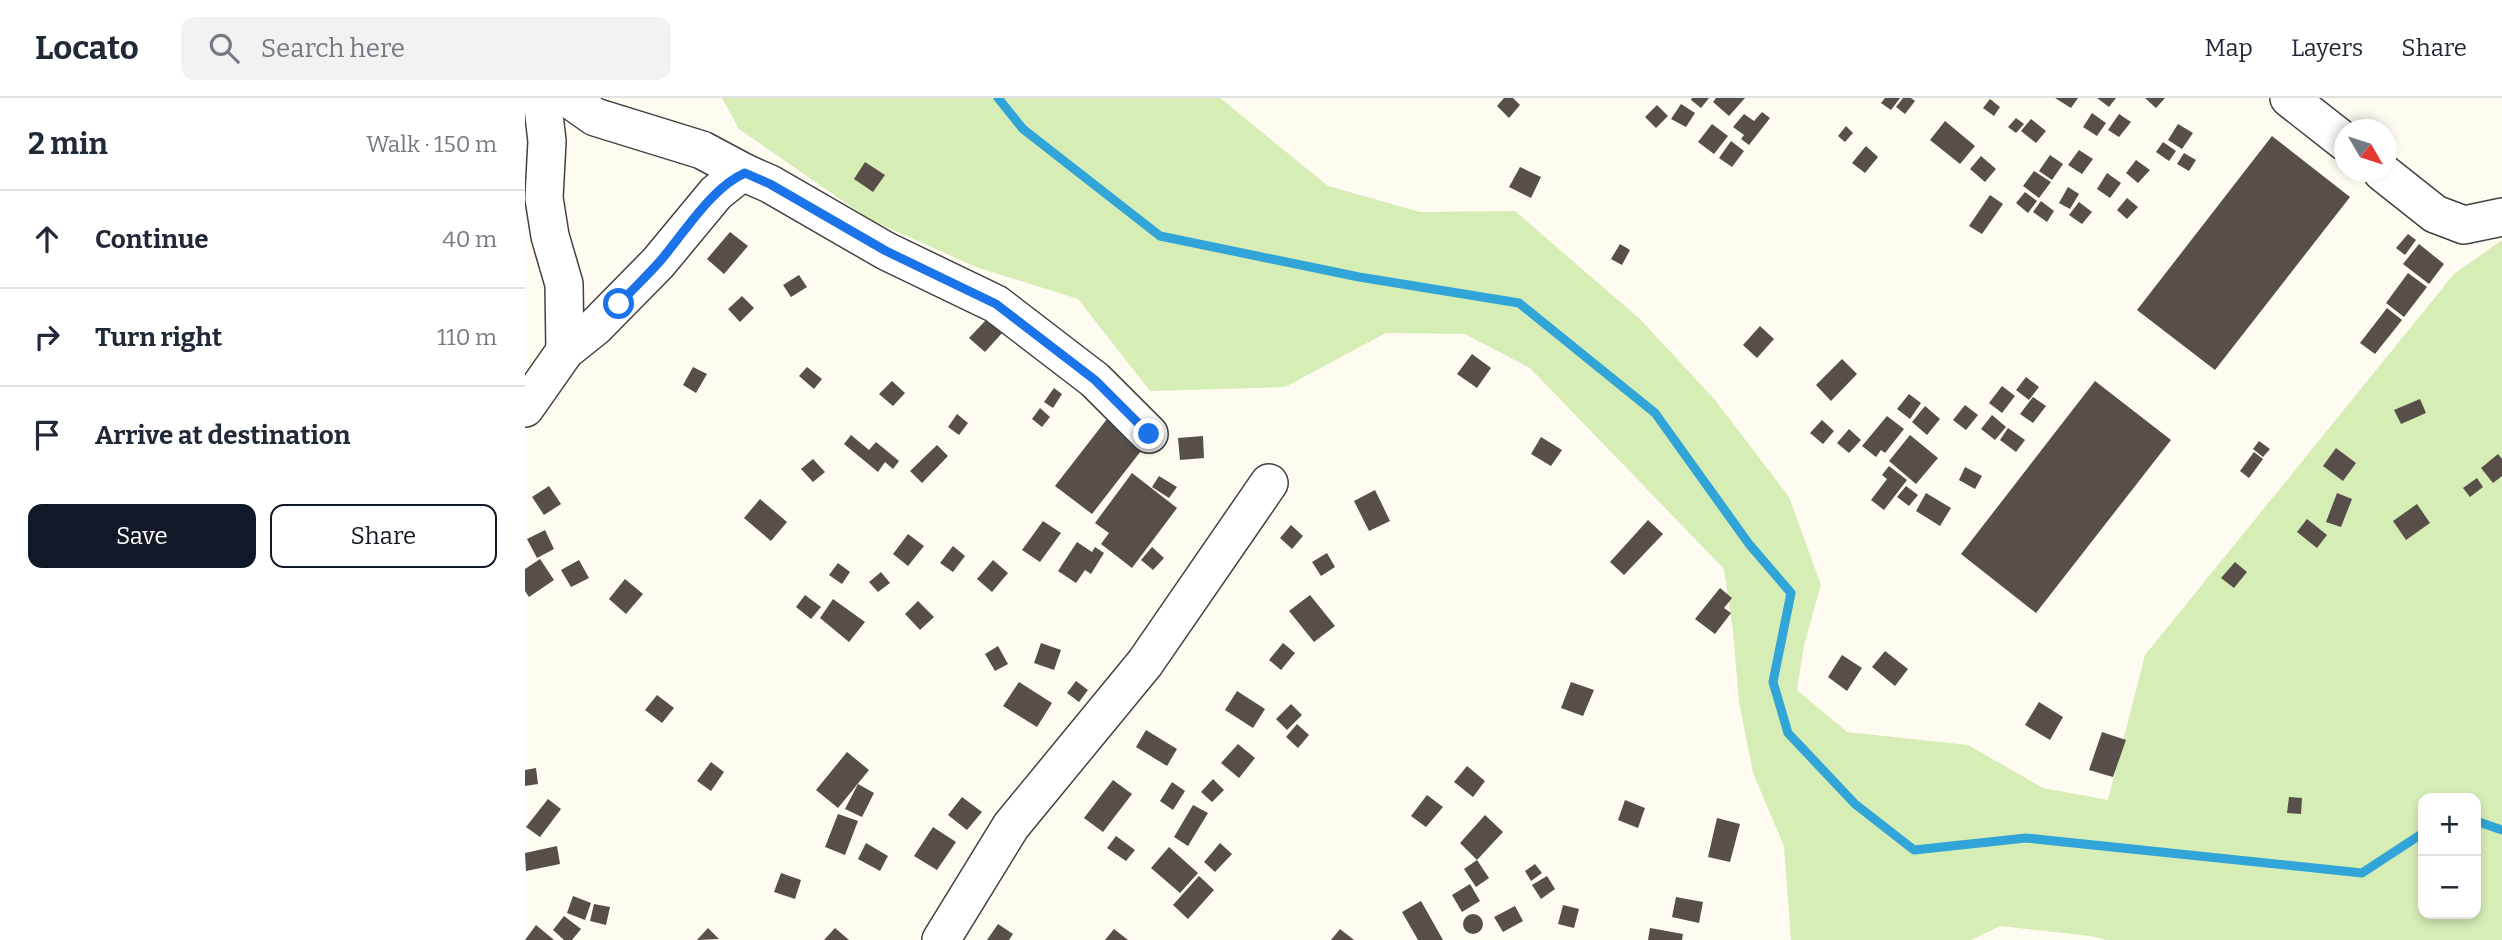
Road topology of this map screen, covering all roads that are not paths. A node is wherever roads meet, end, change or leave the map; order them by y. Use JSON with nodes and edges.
{"nodes":[{"id":1,"x":542,"y":98,"type":"edge"},
{"id":2,"x":568,"y":98,"type":"edge"},
{"id":3,"x":2289,"y":98,"type":"edge"},
{"id":4,"x":2334,"y":134,"type":"edge"},
{"id":5,"x":745,"y":173,"type":"junction"},
{"id":6,"x":2395,"y":182,"type":"edge"},
{"id":7,"x":2502,"y":217,"type":"edge"},
{"id":8,"x":565,"y":351,"type":"junction"},
{"id":9,"x":525,"y":408,"type":"edge"},
{"id":10,"x":1149,"y":434,"type":"dead end"},
{"id":11,"x":1269,"y":483,"type":"dead end"},
{"id":12,"x":941,"y":940,"type":"edge"}],
"edges":[{"from":1,"to":8,"type":"street"},
{"from":2,"to":5,"type":"street"},
{"from":3,"to":4,"type":"street"},
{"from":5,"to":8,"type":"street"},
{"from":5,"to":10,"type":"street"},
{"from":6,"to":7,"type":"street"},
{"from":8,"to":9,"type":"street"},
{"from":11,"to":12,"type":"street"}]}
